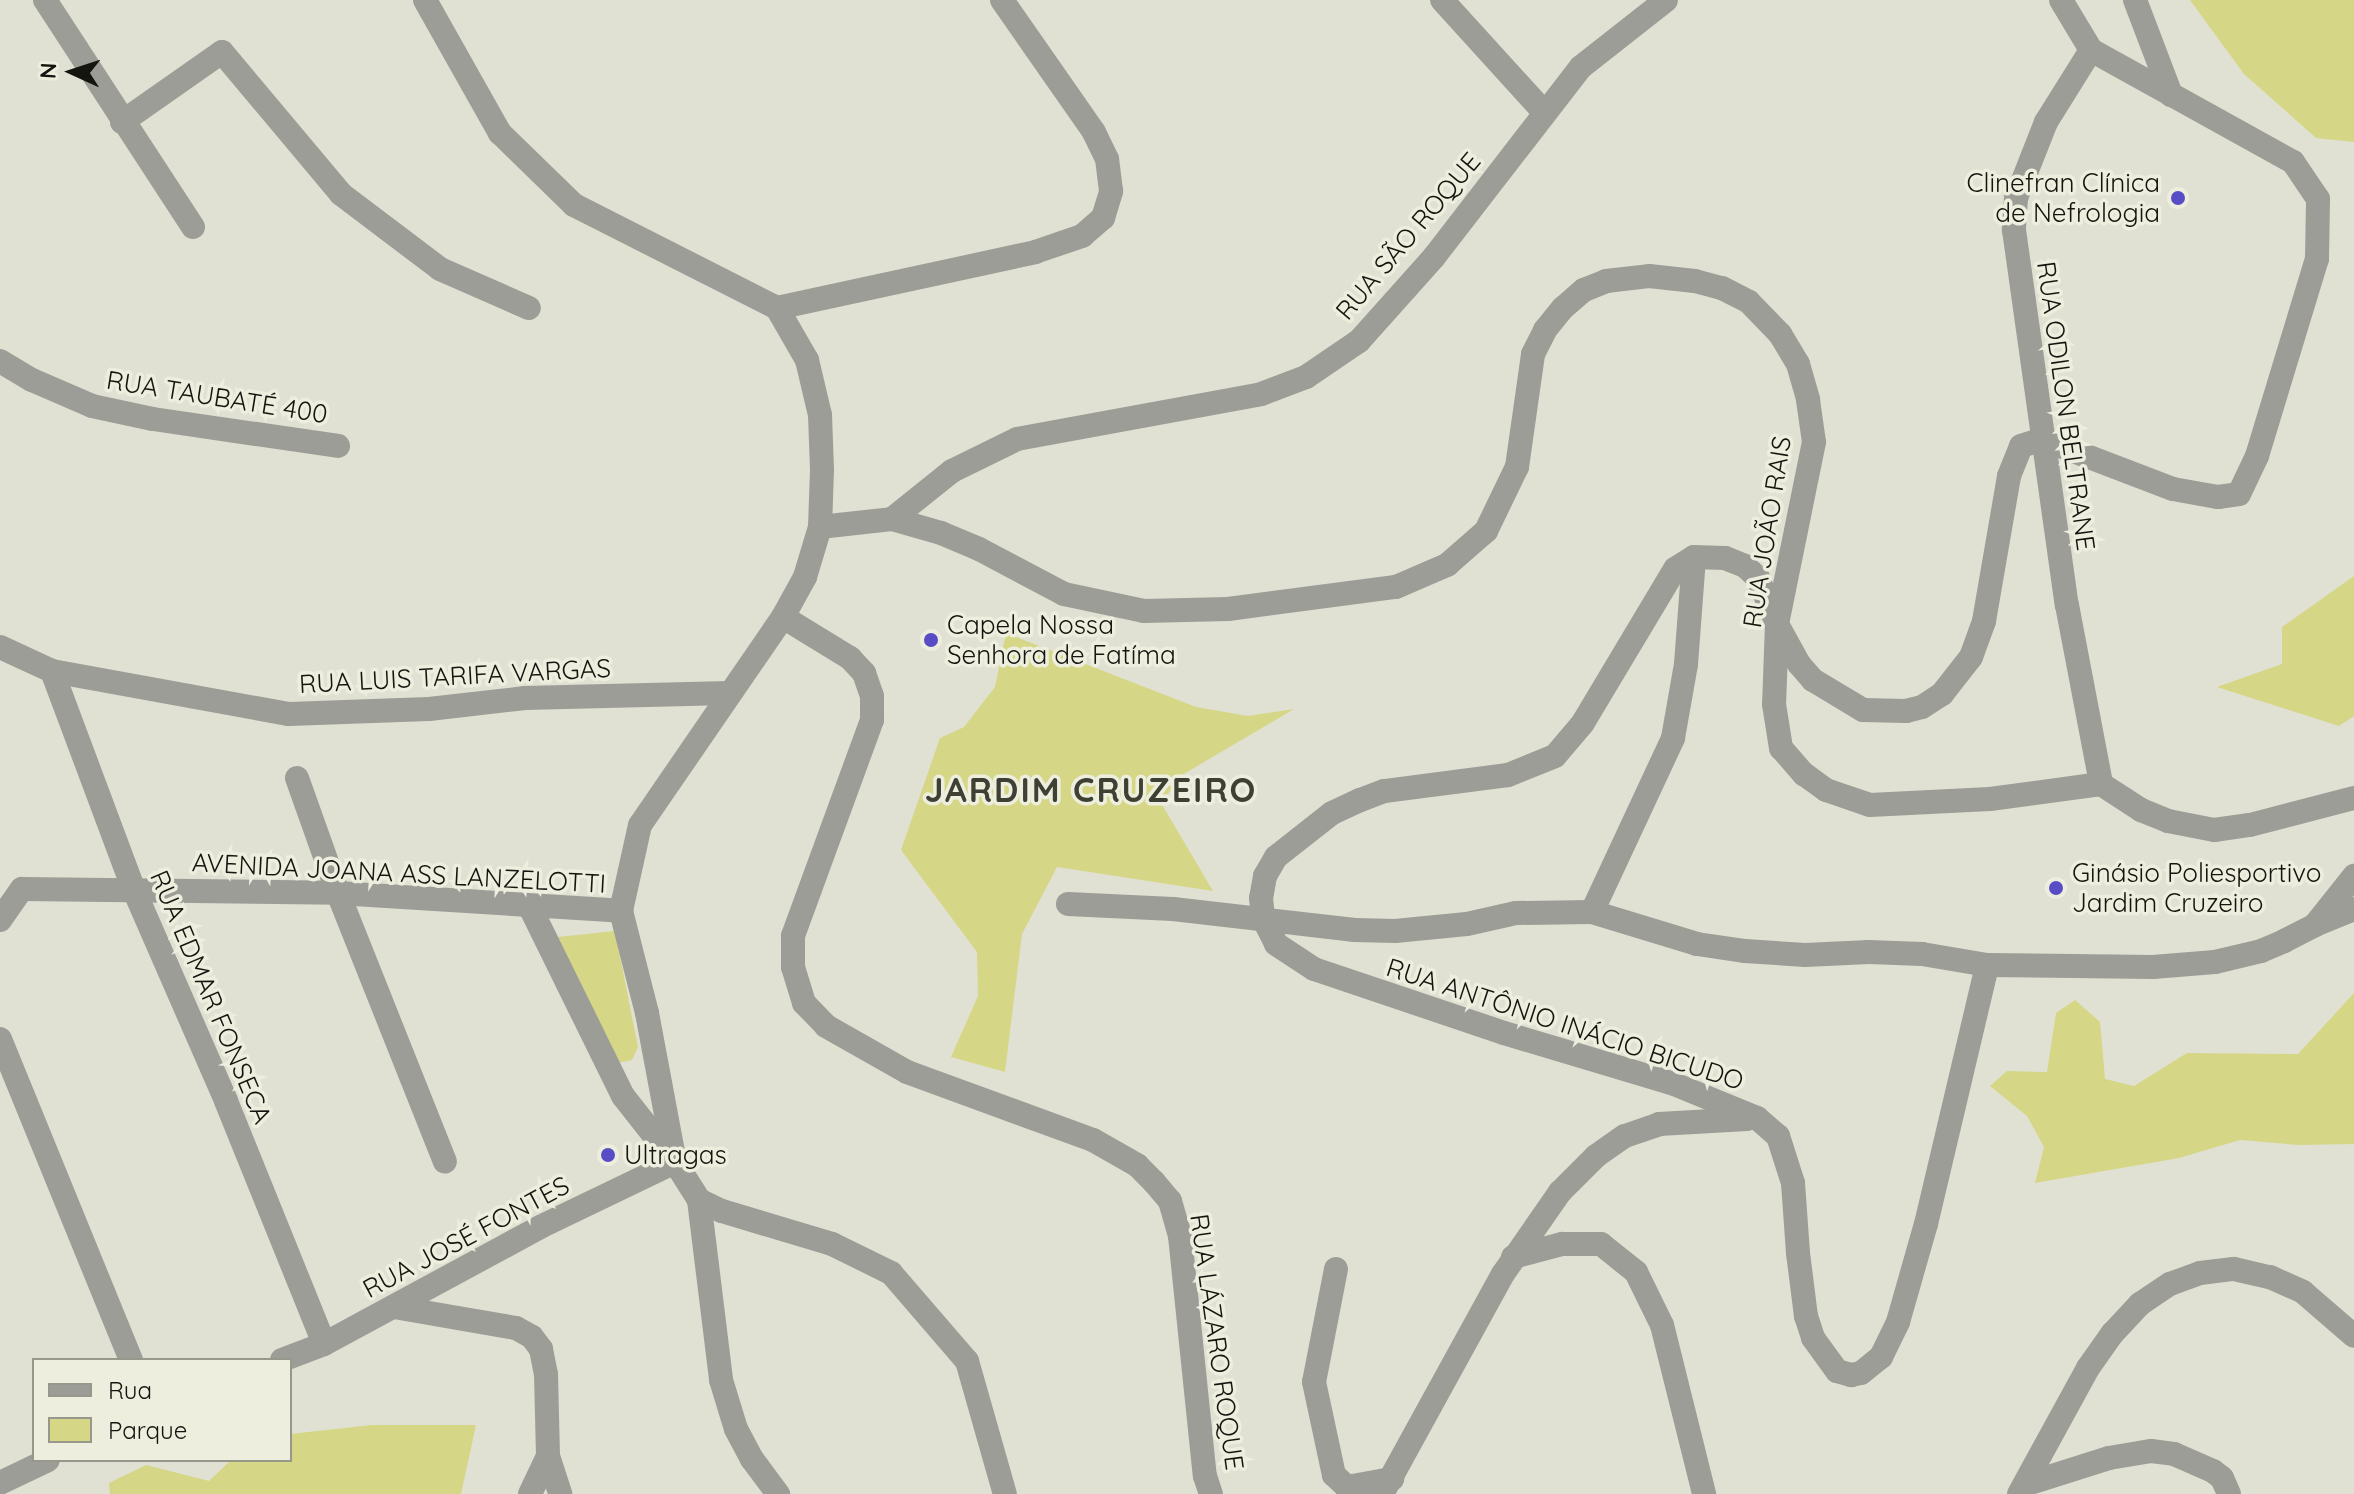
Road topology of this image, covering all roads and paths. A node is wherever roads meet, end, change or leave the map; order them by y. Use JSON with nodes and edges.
{"nodes":[{"id":1,"x":45,"y":0,"type":"edge"},
{"id":2,"x":425,"y":0,"type":"edge"},
{"id":3,"x":1002,"y":0,"type":"edge"},
{"id":4,"x":1442,"y":0,"type":"edge"},
{"id":5,"x":1666,"y":0,"type":"edge"},
{"id":6,"x":2061,"y":0,"type":"edge"},
{"id":7,"x":2135,"y":0,"type":"edge"},
{"id":8,"x":2091,"y":50,"type":"junction"},
{"id":9,"x":2171,"y":95,"type":"junction"},
{"id":10,"x":1543,"y":111,"type":"junction"},
{"id":11,"x":122,"y":122,"type":"junction"},
{"id":12,"x":193,"y":227,"type":"dead end"},
{"id":13,"x":529,"y":308,"type":"dead end"},
{"id":14,"x":777,"y":308,"type":"junction"},
{"id":15,"x":0,"y":361,"type":"edge"},
{"id":16,"x":2042,"y":439,"type":"junction"},
{"id":17,"x":338,"y":446,"type":"dead end"},
{"id":18,"x":892,"y":519,"type":"junction"},
{"id":19,"x":820,"y":527,"type":"junction"},
{"id":20,"x":1694,"y":557,"type":"junction"},
{"id":21,"x":783,"y":617,"type":"junction"},
{"id":22,"x":1777,"y":624,"type":"junction"},
{"id":23,"x":0,"y":647,"type":"edge"},
{"id":24,"x":52,"y":671,"type":"junction"},
{"id":25,"x":729,"y":693,"type":"junction"},
{"id":26,"x":297,"y":778,"type":"dead end"},
{"id":27,"x":2101,"y":784,"type":"junction"},
{"id":28,"x":2354,"y":798,"type":"edge"},
{"id":29,"x":2354,"y":876,"type":"edge"},
{"id":30,"x":11,"y":885,"type":"edge"},
{"id":31,"x":134,"y":890,"type":"junction"},
{"id":32,"x":338,"y":893,"type":"junction"},
{"id":33,"x":1068,"y":904,"type":"dead end"},
{"id":34,"x":530,"y":907,"type":"junction"},
{"id":35,"x":2354,"y":909,"type":"edge"},
{"id":36,"x":621,"y":911,"type":"junction"},
{"id":37,"x":1592,"y":912,"type":"junction"},
{"id":38,"x":1263,"y":918,"type":"junction"},
{"id":39,"x":0,"y":920,"type":"edge"},
{"id":40,"x":2315,"y":925,"type":"junction"},
{"id":41,"x":1987,"y":965,"type":"junction"},
{"id":42,"x":0,"y":1039,"type":"edge"},
{"id":43,"x":1757,"y":1118,"type":"junction"},
{"id":44,"x":445,"y":1162,"type":"dead end"},
{"id":45,"x":675,"y":1162,"type":"junction"},
{"id":46,"x":699,"y":1200,"type":"junction"},
{"id":47,"x":1513,"y":1257,"type":"junction"},
{"id":48,"x":1336,"y":1269,"type":"dead end"},
{"id":49,"x":394,"y":1307,"type":"junction"},
{"id":50,"x":2354,"y":1336,"type":"edge"},
{"id":51,"x":324,"y":1344,"type":"junction"},
{"id":52,"x":130,"y":1358,"type":"edge"},
{"id":53,"x":287,"y":1358,"type":"edge"},
{"id":54,"x":548,"y":1456,"type":"junction"},
{"id":55,"x":44,"y":1462,"type":"edge"},
{"id":56,"x":0,"y":1483,"type":"edge"},
{"id":57,"x":1387,"y":1487,"type":"edge"},
{"id":58,"x":2023,"y":1489,"type":"edge"},
{"id":59,"x":530,"y":1494,"type":"edge"},
{"id":60,"x":560,"y":1494,"type":"edge"},
{"id":61,"x":778,"y":1494,"type":"edge"},
{"id":62,"x":1005,"y":1494,"type":"edge"},
{"id":63,"x":1211,"y":1494,"type":"edge"},
{"id":64,"x":1704,"y":1494,"type":"edge"},
{"id":65,"x":2229,"y":1494,"type":"edge"}],
"edges":[{"from":1,"to":11,"type":"street"},
{"from":2,"to":14,"type":"street"},
{"from":3,"to":14,"type":"street"},
{"from":4,"to":10,"type":"street"},
{"from":5,"to":10,"type":"street","name":"RUA SÃO ROQUE"},
{"from":6,"to":8,"type":"street"},
{"from":7,"to":9,"type":"street"},
{"from":8,"to":9,"type":"street"},
{"from":8,"to":16,"type":"street","name":"RUA ODILON BELTRANE"},
{"from":9,"to":16,"type":"street"},
{"from":10,"to":18,"type":"street","name":"RUA SÃO ROQUE"},
{"from":11,"to":12,"type":"street"},
{"from":11,"to":13,"type":"street"},
{"from":14,"to":19,"type":"street"},
{"from":15,"to":17,"type":"street","name":"RUA TAUBATÉ 400"},
{"from":16,"to":22,"type":"street"},
{"from":16,"to":27,"type":"street","name":"RUA ODILON BELTRANE"},
{"from":18,"to":19,"type":"street","name":"RUA JOÃO RAIS"},
{"from":18,"to":22,"type":"street","name":"RUA JOÃO RAIS"},
{"from":19,"to":21,"type":"street"},
{"from":20,"to":22,"type":"street"},
{"from":20,"to":37,"type":"street"},
{"from":20,"to":38,"type":"street"},
{"from":21,"to":25,"type":"street"},
{"from":21,"to":63,"type":"street","name":"RUA LÁZARO ROQUE"},
{"from":22,"to":27,"type":"street","name":"RUA JOÃO RAIS"},
{"from":23,"to":24,"type":"street","name":"RUA LUIS TARIFA VARGAS"},
{"from":24,"to":25,"type":"street","name":"RUA LUIS TARIFA VARGAS"},
{"from":24,"to":31,"type":"street","name":"RUA EDMAR FONSECA"},
{"from":25,"to":36,"type":"street"},
{"from":26,"to":32,"type":"street"},
{"from":27,"to":28,"type":"street"},
{"from":29,"to":40,"type":"street"},
{"from":30,"to":31,"type":"street","name":"AVENIDA JOANA ASS LANZELOTTI"},
{"from":30,"to":39,"type":"street","name":"AVENIDA JOANA ASS LANZELOTTI"},
{"from":31,"to":32,"type":"street","name":"AVENIDA JOANA ASS LANZELOTTI"},
{"from":31,"to":51,"type":"street","name":"RUA EDMAR FONSECA"},
{"from":32,"to":34,"type":"street","name":"AVENIDA JOANA ASS LANZELOTTI"},
{"from":32,"to":44,"type":"street"},
{"from":33,"to":38,"type":"street"},
{"from":34,"to":36,"type":"street","name":"AVENIDA JOANA ASS LANZELOTTI"},
{"from":34,"to":45,"type":"street"},
{"from":35,"to":40,"type":"street"},
{"from":36,"to":45,"type":"street"},
{"from":37,"to":38,"type":"street"},
{"from":37,"to":41,"type":"street"},
{"from":38,"to":43,"type":"street","name":"RUA ANTÔNIO INÁCIO BICUDO"},
{"from":40,"to":41,"type":"street"},
{"from":41,"to":43,"type":"street","name":"RUA ANTÔNIO INÁCIO BICUDO"},
{"from":42,"to":52,"type":"street"},
{"from":43,"to":47,"type":"street"},
{"from":45,"to":46,"type":"street"},
{"from":45,"to":49,"type":"street","name":"RUA JOSÉ FONTES"},
{"from":46,"to":61,"type":"street"},
{"from":46,"to":62,"type":"street"},
{"from":47,"to":57,"type":"street"},
{"from":47,"to":64,"type":"street"},
{"from":48,"to":57,"type":"street"},
{"from":49,"to":51,"type":"street","name":"RUA JOSÉ FONTES"},
{"from":49,"to":54,"type":"street"},
{"from":50,"to":58,"type":"street"},
{"from":51,"to":53,"type":"street","name":"RUA JOSÉ FONTES"},
{"from":54,"to":59,"type":"street"},
{"from":54,"to":60,"type":"street"},
{"from":55,"to":56,"type":"street"},
{"from":58,"to":65,"type":"street"}]}
